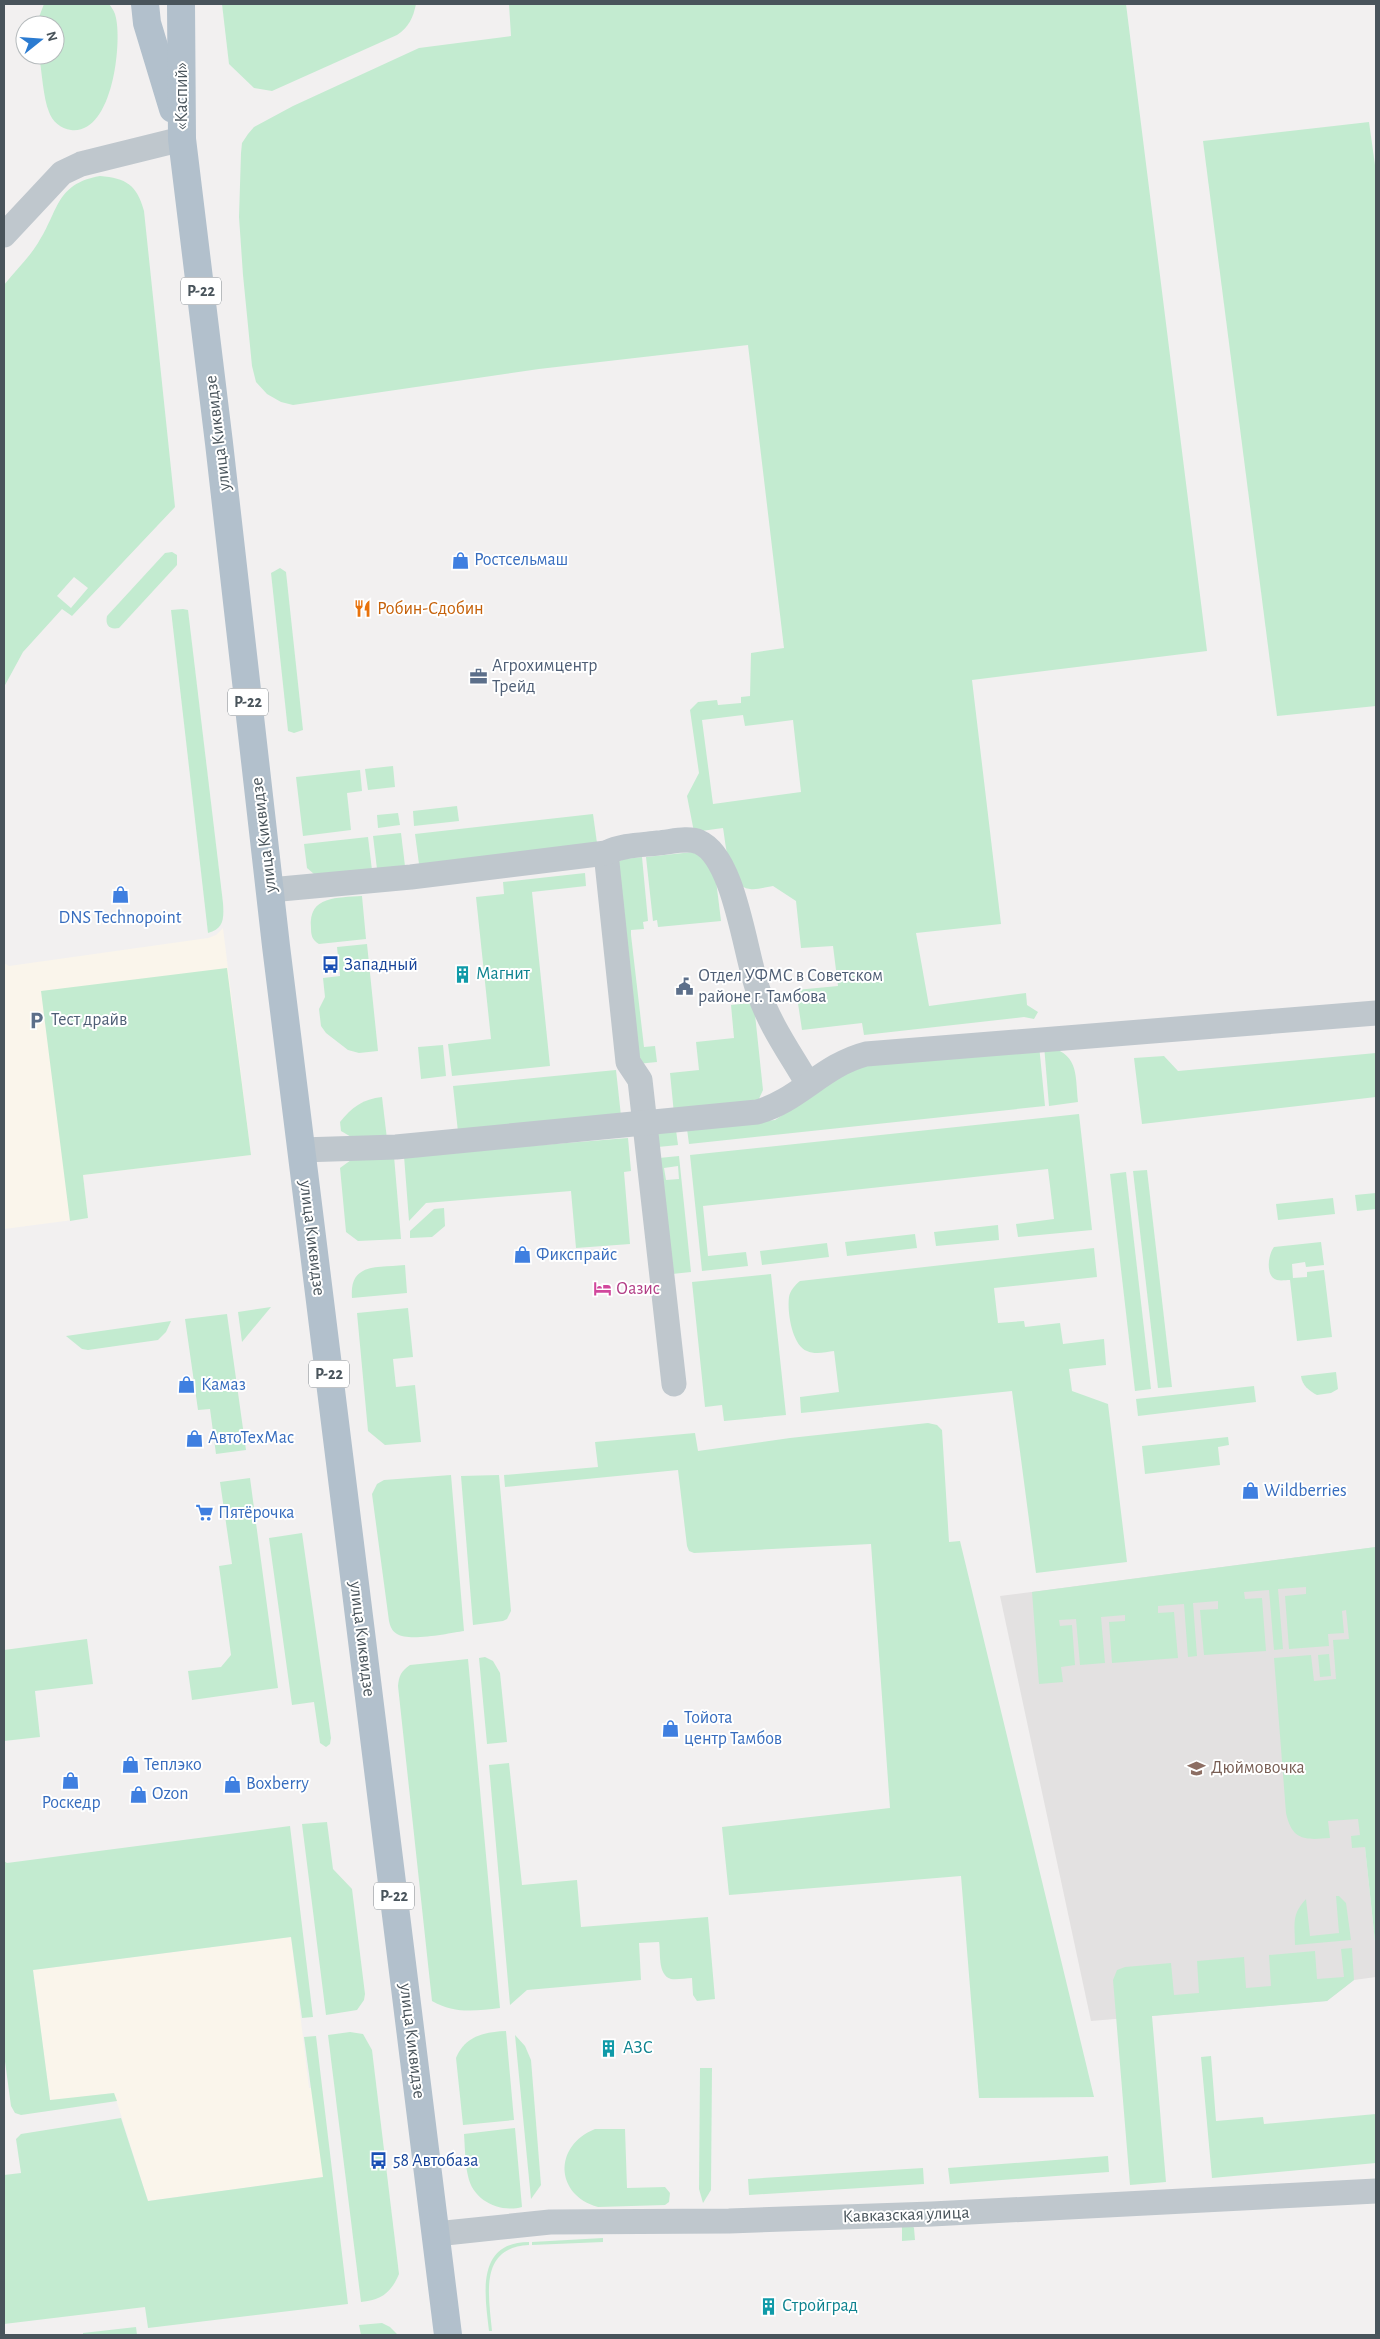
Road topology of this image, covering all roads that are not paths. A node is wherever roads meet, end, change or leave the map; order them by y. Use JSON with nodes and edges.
{"nodes":[{"id":1,"x":145,"y":4,"type":"edge"},
{"id":2,"x":181,"y":4,"type":"edge"},
{"id":3,"x":182,"y":139,"type":"junction"},
{"id":4,"x":4,"y":235,"type":"edge"},
{"id":5,"x":606,"y":853,"type":"junction"},
{"id":6,"x":270,"y":890,"type":"junction"},
{"id":7,"x":1376,"y":1013,"type":"edge"},
{"id":8,"x":808,"y":1084,"type":"junction"},
{"id":9,"x":645,"y":1124,"type":"junction"},
{"id":10,"x":301,"y":1150,"type":"junction"},
{"id":11,"x":674,"y":1384,"type":"dead end"},
{"id":12,"x":1376,"y":2191,"type":"edge"},
{"id":13,"x":436,"y":2234,"type":"junction"},
{"id":14,"x":448,"y":2335,"type":"edge"}],
"edges":[{"from":1,"to":3,"type":"main road","name":"«Каспий»","number":"Р-22"},
{"from":2,"to":3,"type":"main road","name":"«Каспий»","number":"Р-22"},
{"from":3,"to":4,"type":"street"},
{"from":3,"to":6,"type":"main road","name":"улица Киквидзе","number":"Р-22"},
{"from":5,"to":6,"type":"street"},
{"from":5,"to":8,"type":"street"},
{"from":5,"to":9,"type":"street"},
{"from":6,"to":10,"type":"main road","name":"улица Киквидзе","number":"Р-22"},
{"from":7,"to":8,"type":"street"},
{"from":8,"to":9,"type":"street"},
{"from":9,"to":10,"type":"street"},
{"from":9,"to":11,"type":"street"},
{"from":10,"to":13,"type":"main road","name":"улица Киквидзе","number":"Р-22"},
{"from":12,"to":13,"type":"street","name":"Кавказская улица"},
{"from":13,"to":14,"type":"main road","name":"улица Киквидзе","number":"Р-22"}]}
